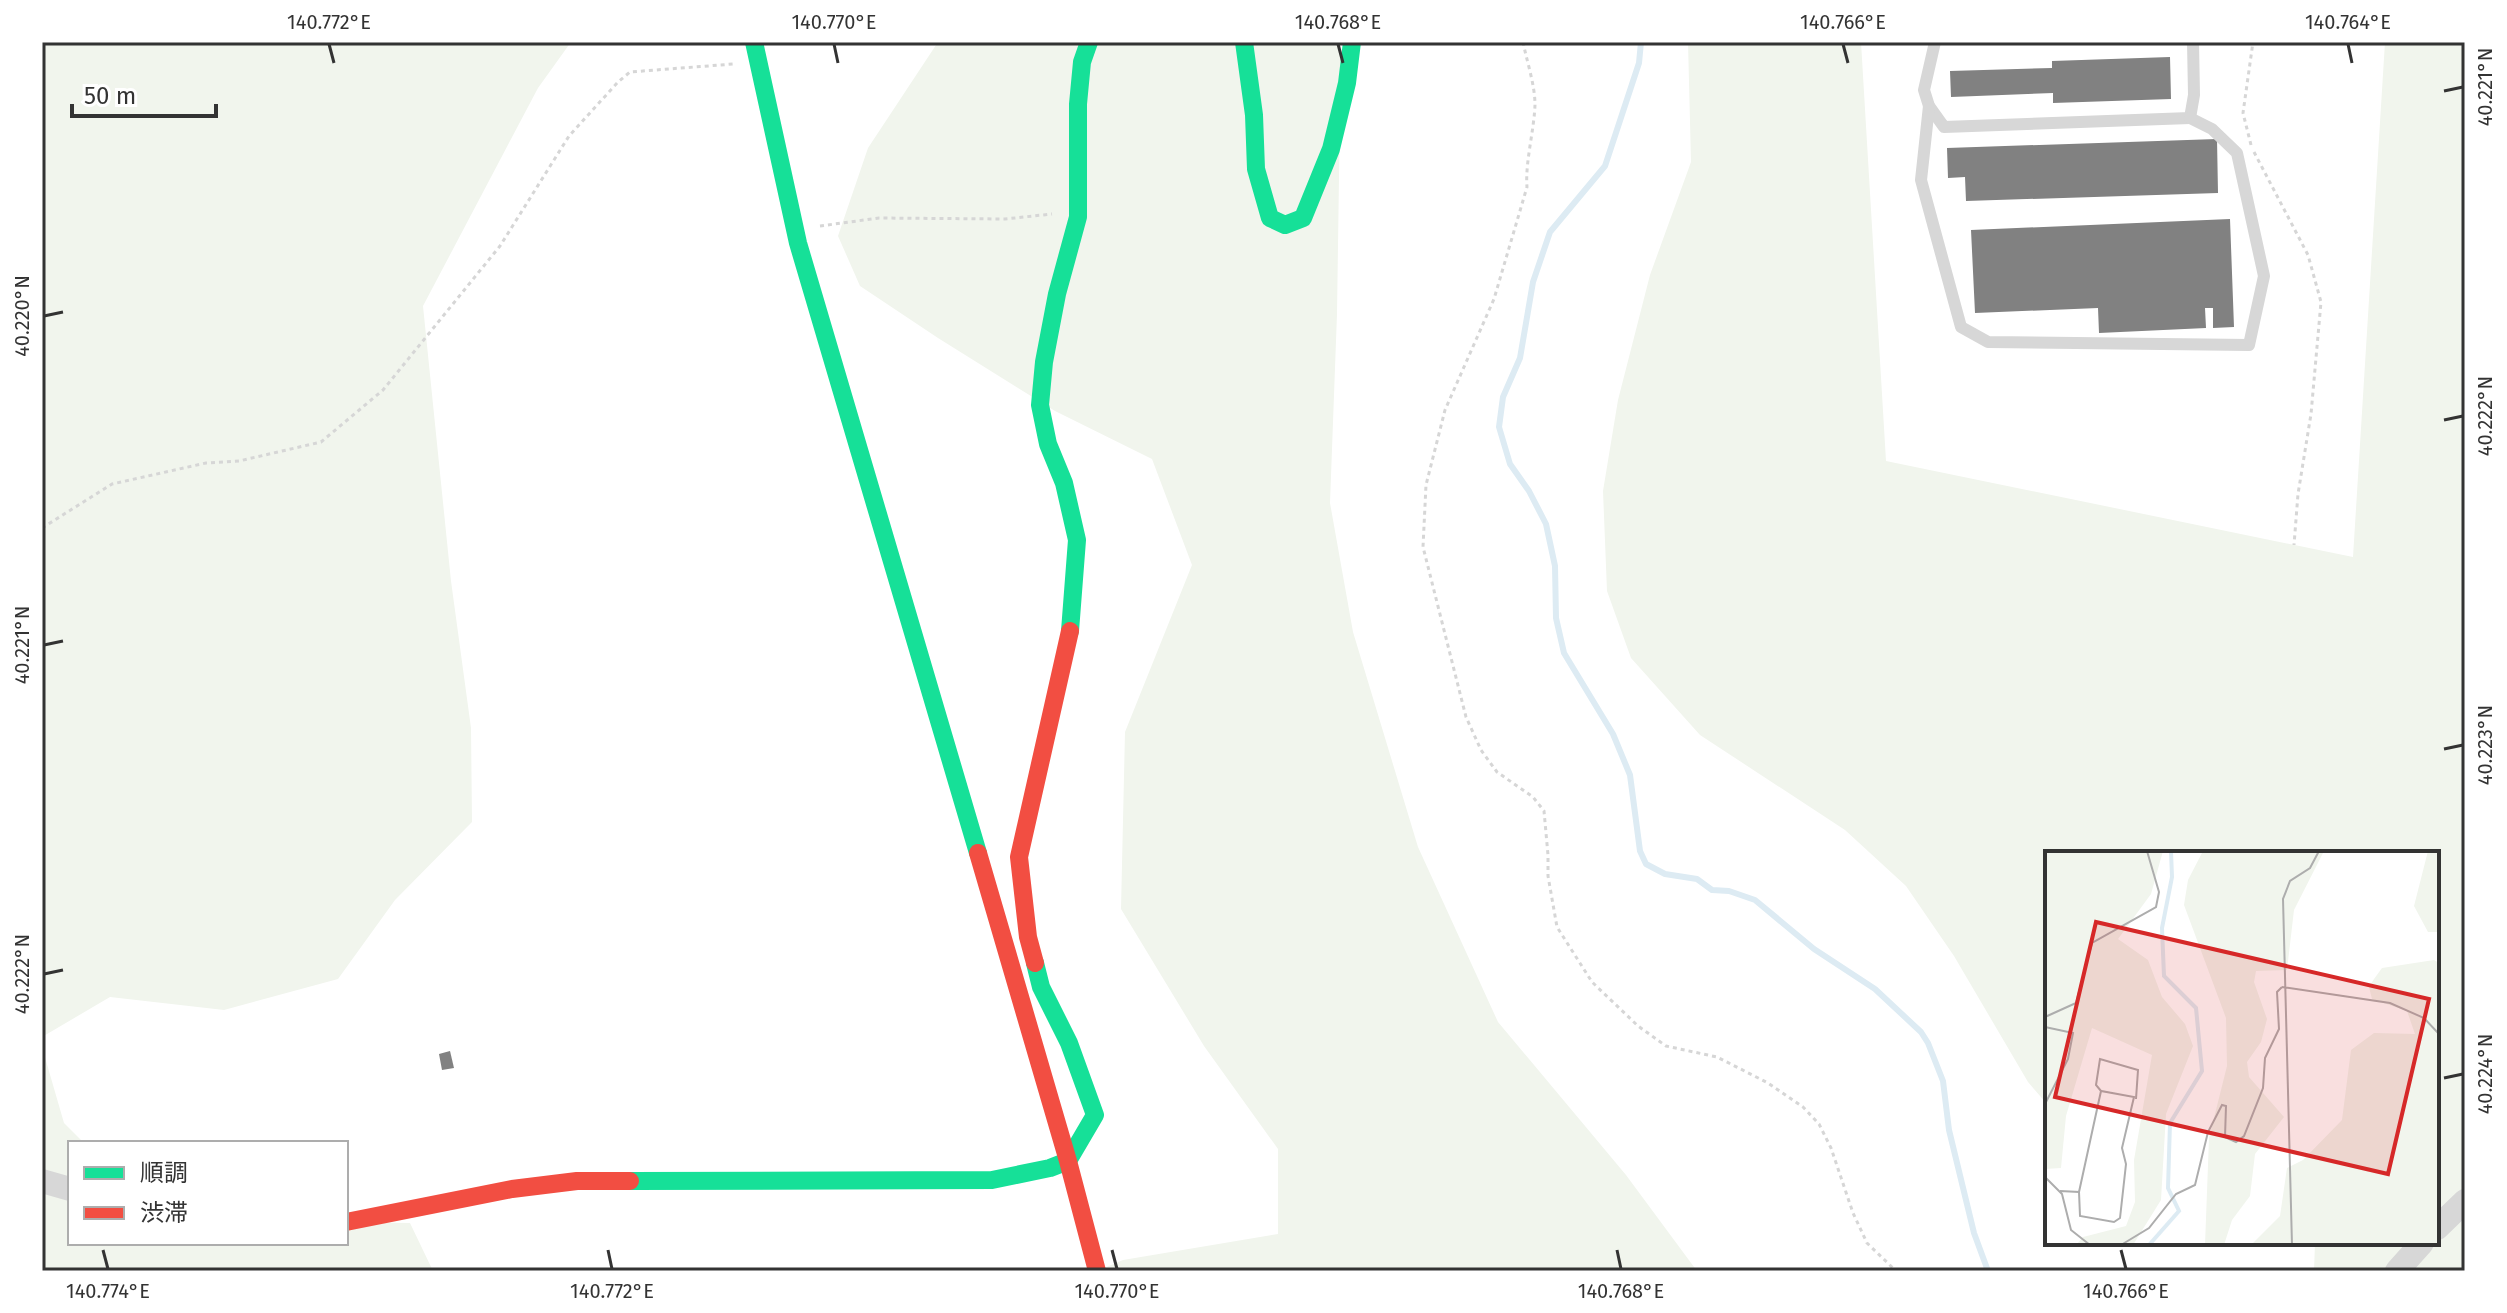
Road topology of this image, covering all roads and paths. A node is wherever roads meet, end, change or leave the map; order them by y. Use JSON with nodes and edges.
{"nodes":[{"id":1,"x":754,"y":42,"type":"edge"},
{"id":2,"x":1089,"y":42,"type":"edge"},
{"id":3,"x":1244,"y":42,"type":"edge"},
{"id":4,"x":1352,"y":42,"type":"edge"},
{"id":5,"x":1523,"y":42,"type":"edge"},
{"id":6,"x":1935,"y":42,"type":"edge"},
{"id":7,"x":2193,"y":42,"type":"edge"},
{"id":8,"x":2253,"y":42,"type":"edge"},
{"id":9,"x":760,"y":62,"type":"junction"},
{"id":10,"x":1929,"y":106,"type":"junction"},
{"id":11,"x":2190,"y":118,"type":"junction"},
{"id":12,"x":1079,"y":211,"type":"junction"},
{"id":13,"x":798,"y":243,"type":"junction"},
{"id":14,"x":42,"y":528,"type":"edge"},
{"id":15,"x":2294,"y":545,"type":"dead end"},
{"id":16,"x":1068,"y":1161,"type":"junction"},
{"id":17,"x":42,"y":1181,"type":"edge"},
{"id":18,"x":68,"y":1188,"type":"edge"},
{"id":19,"x":2465,"y":1201,"type":"edge"},
{"id":20,"x":348,"y":1222,"type":"edge"},
{"id":21,"x":2439,"y":1226,"type":"edge"},
{"id":22,"x":2420,"y":1245,"type":"edge"},
{"id":23,"x":1097,"y":1271,"type":"edge"},
{"id":24,"x":1896,"y":1271,"type":"edge"},
{"id":25,"x":2397,"y":1271,"type":"edge"}],
"edges":[{"from":1,"to":9,"type":"street"},
{"from":2,"to":12,"type":"street"},
{"from":3,"to":4,"type":"street"},
{"from":5,"to":24,"type":"path"},
{"from":6,"to":10,"type":"lane"},
{"from":7,"to":11,"type":"lane"},
{"from":8,"to":15,"type":"path"},
{"from":9,"to":13,"type":"street"},
{"from":9,"to":14,"type":"path"},
{"from":10,"to":11,"type":"lane"},
{"from":10,"to":11,"type":"lane"},
{"from":12,"to":13,"type":"path"},
{"from":12,"to":16,"type":"street"},
{"from":13,"to":16,"type":"street"},
{"from":16,"to":20,"type":"street"},
{"from":16,"to":23,"type":"street"},
{"from":17,"to":18,"type":"street"},
{"from":19,"to":21,"type":"street"},
{"from":22,"to":25,"type":"street"}]}
